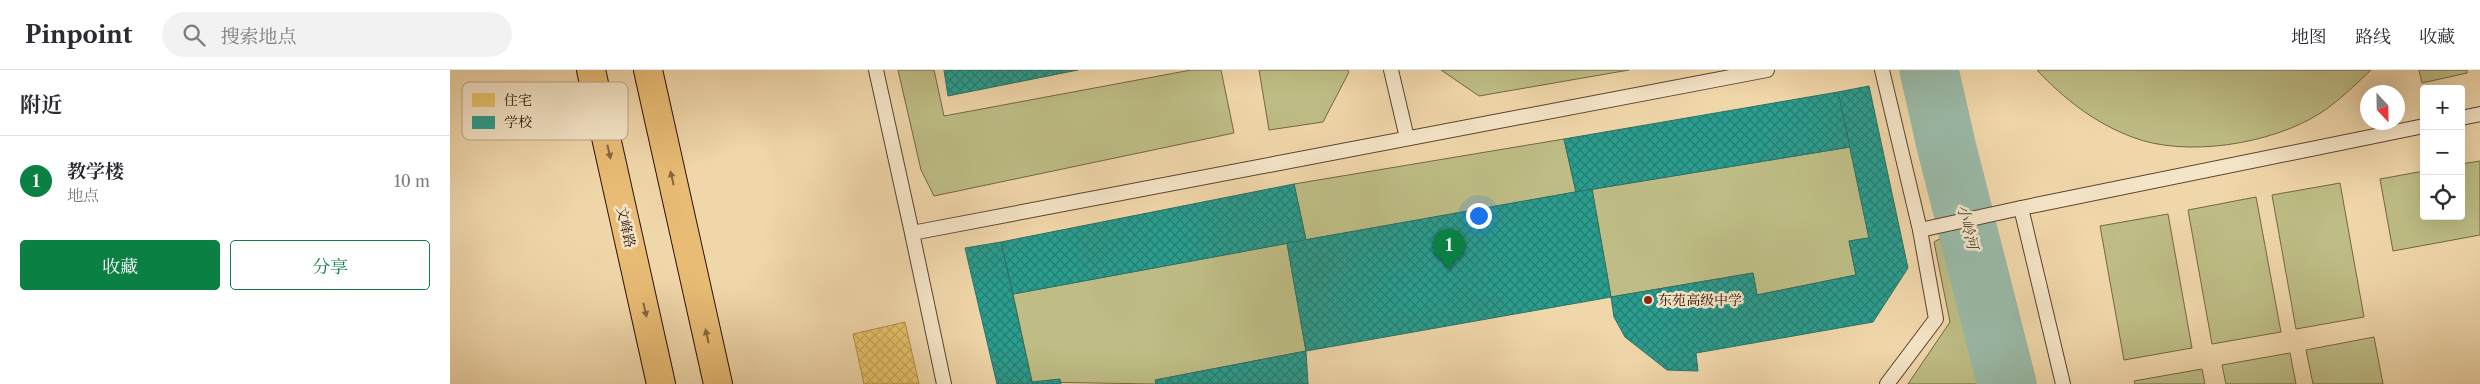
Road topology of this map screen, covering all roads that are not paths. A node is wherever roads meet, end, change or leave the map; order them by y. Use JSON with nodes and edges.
{"nodes":[{"id":1,"x":648,"y":70,"type":"edge"},
{"id":2,"x":876,"y":70,"type":"edge"},
{"id":3,"x":1391,"y":70,"type":"edge"},
{"id":4,"x":1767,"y":70,"type":"edge"},
{"id":5,"x":1882,"y":70,"type":"edge"},
{"id":6,"x":2480,"y":114,"type":"edge"},
{"id":7,"x":2465,"y":117,"type":"edge"},
{"id":8,"x":2420,"y":127,"type":"edge"},
{"id":9,"x":1407,"y":138,"type":"junction"},
{"id":10,"x":607,"y":140,"type":"edge"},
{"id":11,"x":2021,"y":208,"type":"junction"},
{"id":12,"x":1920,"y":230,"type":"junction"},
{"id":13,"x":912,"y":233,"type":"junction"},
{"id":14,"x":662,"y":384,"type":"edge"},
{"id":15,"x":718,"y":384,"type":"edge"},
{"id":16,"x":944,"y":384,"type":"edge"},
{"id":17,"x":1887,"y":384,"type":"edge"},
{"id":18,"x":2062,"y":384,"type":"edge"}],
"edges":[{"from":15,"to":1,"type":"main road","one_way":true},
{"from":2,"to":13,"type":"lane"},
{"from":3,"to":9,"type":"lane"},
{"from":4,"to":9,"type":"lane"},
{"from":5,"to":12,"type":"lane"},
{"from":6,"to":7,"type":"lane"},
{"from":8,"to":11,"type":"lane"},
{"from":9,"to":13,"type":"lane"},
{"from":10,"to":14,"type":"main road","name":"文峰路","one_way":true},
{"from":11,"to":12,"type":"lane"},
{"from":11,"to":18,"type":"lane"},
{"from":12,"to":17,"type":"lane"},
{"from":13,"to":16,"type":"lane"}]}
